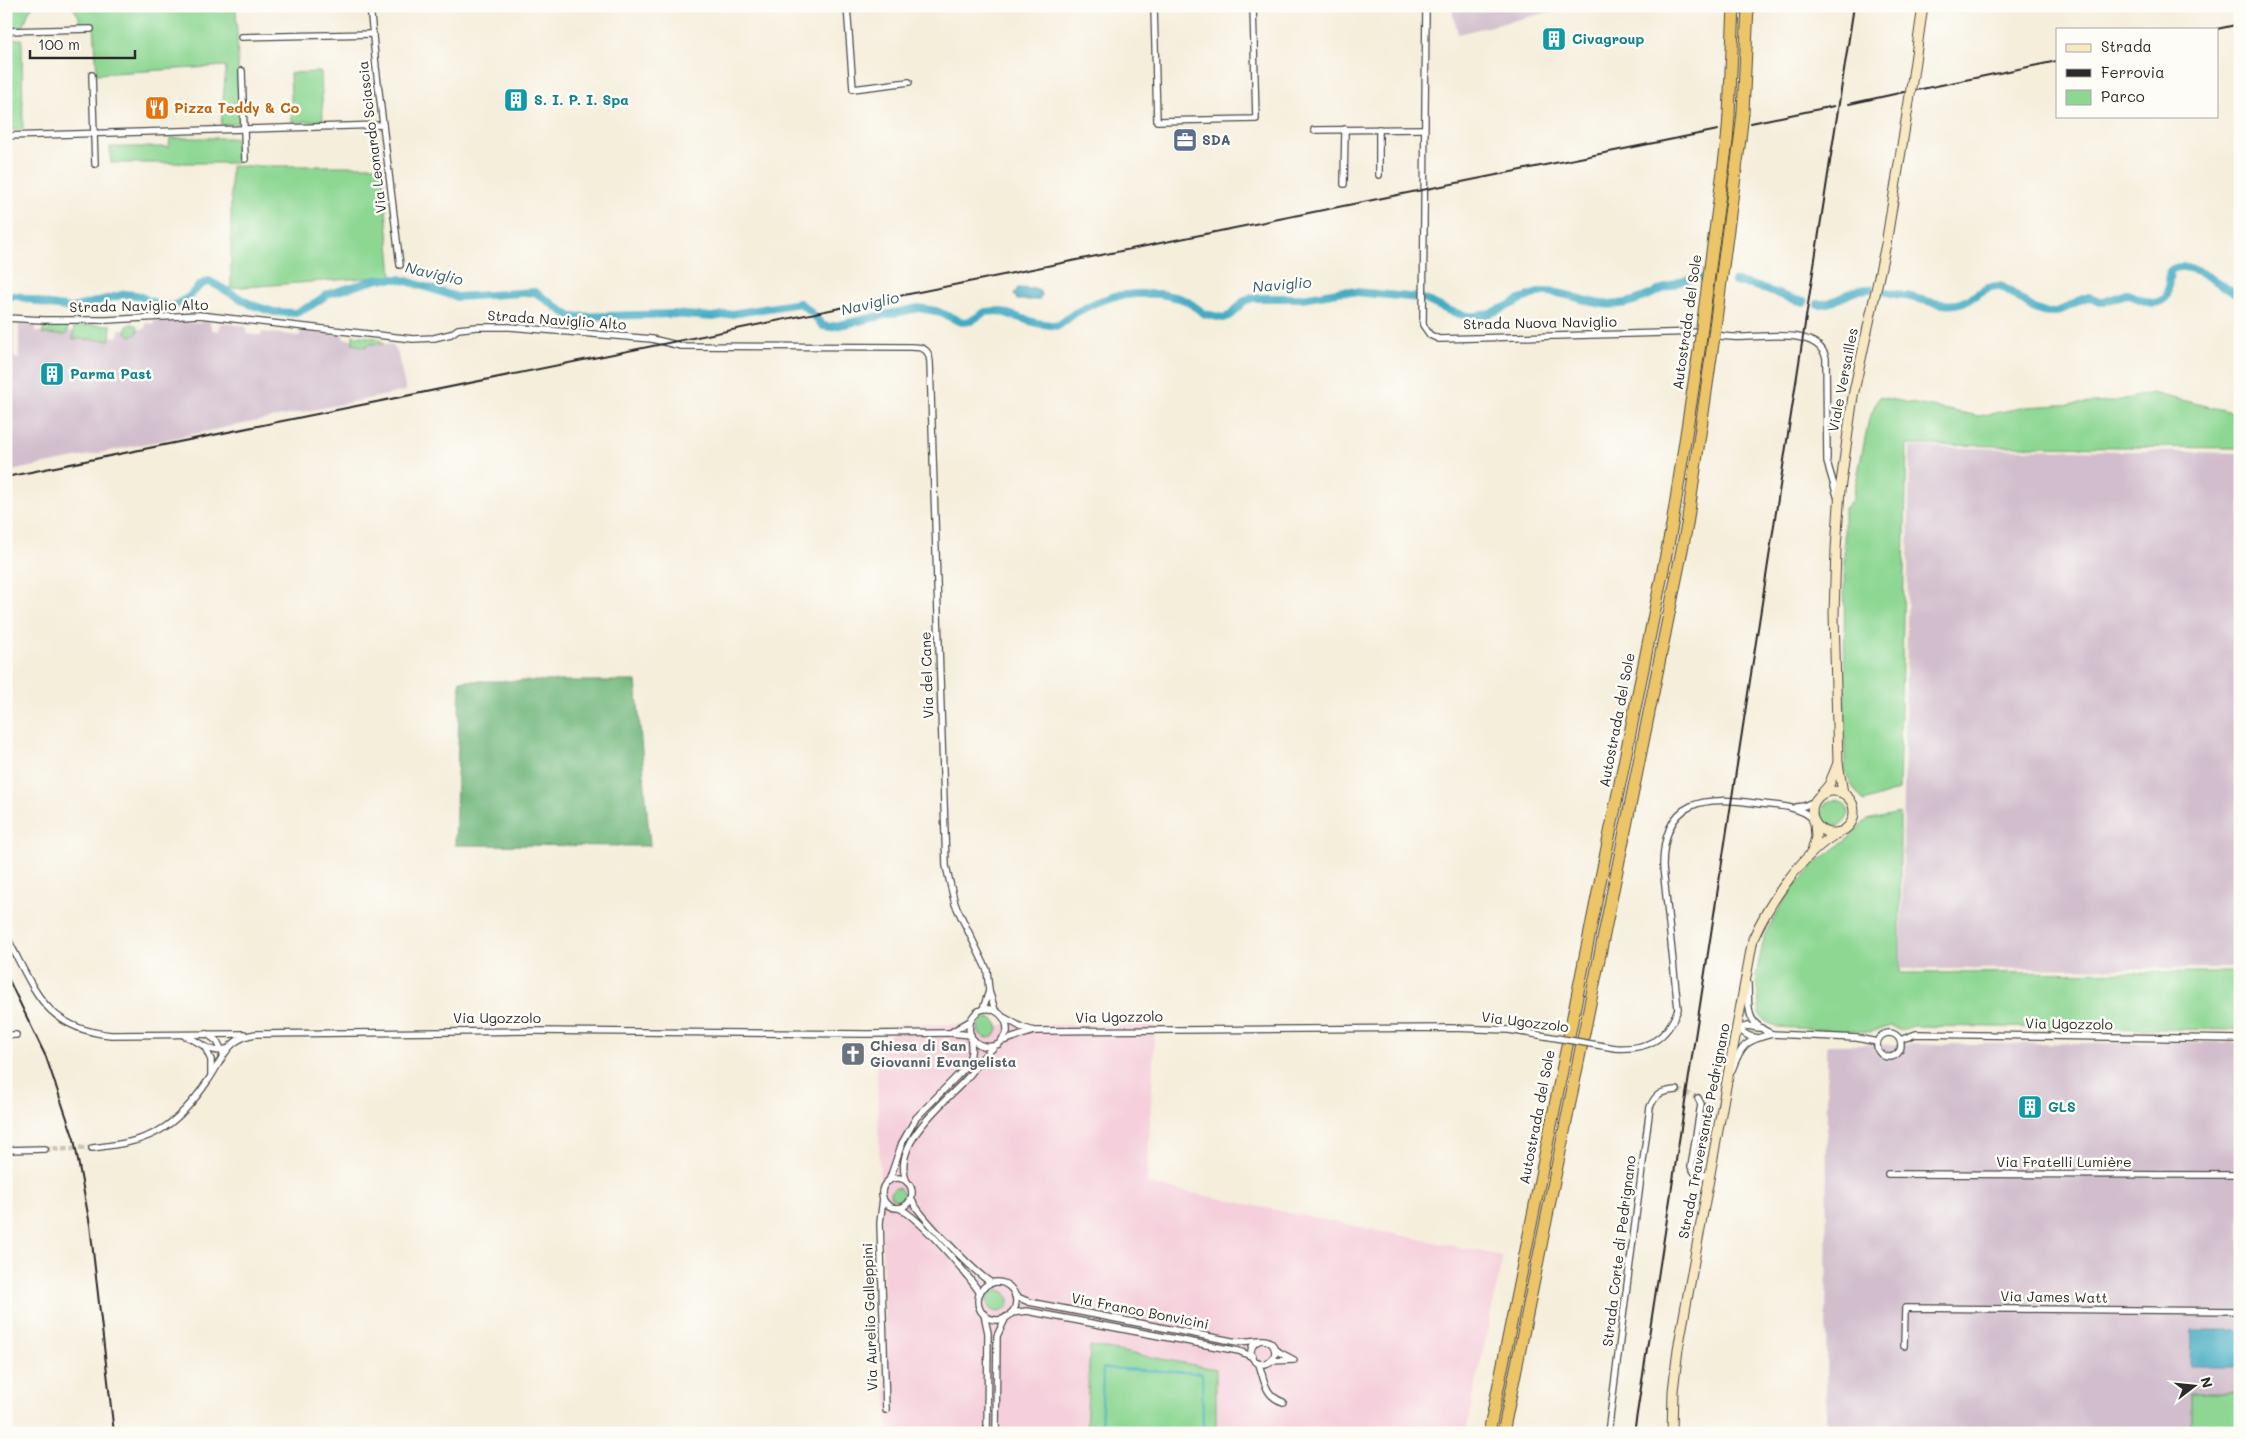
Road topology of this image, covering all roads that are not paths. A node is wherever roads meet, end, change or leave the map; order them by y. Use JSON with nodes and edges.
{"nodes":[{"id":1,"x":370,"y":6,"type":"edge"},
{"id":2,"x":847,"y":6,"type":"edge"},
{"id":3,"x":1154,"y":6,"type":"edge"},
{"id":4,"x":1254,"y":6,"type":"edge"},
{"id":5,"x":1426,"y":6,"type":"edge"},
{"id":6,"x":1734,"y":6,"type":"edge"},
{"id":7,"x":1748,"y":6,"type":"edge"},
{"id":8,"x":1924,"y":6,"type":"edge"},
{"id":9,"x":90,"y":29,"type":"dead end"},
{"id":10,"x":6,"y":31,"type":"edge"},
{"id":11,"x":373,"y":34,"type":"junction"},
{"id":12,"x":240,"y":37,"type":"dead end"},
{"id":13,"x":242,"y":71,"type":"dead end"},
{"id":14,"x":92,"y":75,"type":"dead end"},
{"id":15,"x":909,"y":82,"type":"dead end"},
{"id":16,"x":383,"y":124,"type":"junction"},
{"id":17,"x":244,"y":129,"type":"junction"},
{"id":18,"x":1379,"y":129,"type":"junction"},
{"id":19,"x":1424,"y":129,"type":"junction"},
{"id":20,"x":1314,"y":130,"type":"dead end"},
{"id":21,"x":1345,"y":130,"type":"junction"},
{"id":22,"x":94,"y":133,"type":"junction"},
{"id":23,"x":6,"y":136,"type":"edge"},
{"id":24,"x":245,"y":159,"type":"dead end"},
{"id":25,"x":95,"y":164,"type":"dead end"},
{"id":26,"x":1379,"y":175,"type":"dead end"},
{"id":27,"x":1344,"y":184,"type":"dead end"},
{"id":28,"x":400,"y":265,"type":"dead end"},
{"id":29,"x":6,"y":318,"type":"edge"},
{"id":30,"x":927,"y":351,"type":"joint"},
{"id":31,"x":1839,"y":502,"type":"junction"},
{"id":32,"x":1837,"y":562,"type":"dead end"},
{"id":33,"x":1834,"y":578,"type":"junction"},
{"id":34,"x":1838,"y":763,"type":"junction"},
{"id":35,"x":1843,"y":793,"type":"junction"},
{"id":36,"x":1818,"y":798,"type":"junction"},
{"id":37,"x":1791,"y":808,"type":"junction"},
{"id":38,"x":1814,"y":820,"type":"junction"},
{"id":39,"x":1838,"y":834,"type":"junction"},
{"id":40,"x":1812,"y":852,"type":"junction"},
{"id":41,"x":6,"y":936,"type":"edge"},
{"id":42,"x":1748,"y":967,"type":"junction"},
{"id":43,"x":989,"y":991,"type":"junction"},
{"id":44,"x":984,"y":1009,"type":"junction"},
{"id":45,"x":995,"y":1010,"type":"junction"},
{"id":46,"x":1005,"y":1018,"type":"junction"},
{"id":47,"x":970,"y":1021,"type":"junction"},
{"id":48,"x":1759,"y":1028,"type":"junction"},
{"id":49,"x":1737,"y":1029,"type":"junction"},
{"id":50,"x":1034,"y":1031,"type":"junction"},
{"id":51,"x":203,"y":1033,"type":"junction"},
{"id":52,"x":950,"y":1033,"type":"junction"},
{"id":53,"x":254,"y":1034,"type":"junction"},
{"id":54,"x":1772,"y":1034,"type":"junction"},
{"id":55,"x":6,"y":1035,"type":"edge"},
{"id":56,"x":16,"y":1035,"type":"dead end"},
{"id":57,"x":180,"y":1035,"type":"junction"},
{"id":58,"x":971,"y":1036,"type":"junction"},
{"id":59,"x":1758,"y":1038,"type":"junction"},
{"id":60,"x":2240,"y":1039,"type":"edge"},
{"id":61,"x":1900,"y":1040,"type":"junction"},
{"id":62,"x":1003,"y":1041,"type":"junction"},
{"id":63,"x":1878,"y":1042,"type":"junction"},
{"id":64,"x":203,"y":1045,"type":"junction"},
{"id":65,"x":995,"y":1046,"type":"junction"},
{"id":66,"x":222,"y":1054,"type":"junction"},
{"id":67,"x":210,"y":1078,"type":"junction"},
{"id":68,"x":1726,"y":1086,"type":"junction"},
{"id":69,"x":1677,"y":1090,"type":"tunnel mouth"},
{"id":70,"x":1698,"y":1098,"type":"dead end"},
{"id":71,"x":92,"y":1148,"type":"tunnel mouth"},
{"id":72,"x":45,"y":1149,"type":"tunnel mouth"},
{"id":73,"x":6,"y":1150,"type":"edge"},
{"id":74,"x":1888,"y":1174,"type":"dead end"},
{"id":75,"x":2240,"y":1175,"type":"edge"},
{"id":76,"x":1710,"y":1176,"type":"junction"},
{"id":77,"x":889,"y":1181,"type":"junction"},
{"id":78,"x":907,"y":1182,"type":"junction"},
{"id":79,"x":883,"y":1198,"type":"junction"},
{"id":80,"x":911,"y":1198,"type":"junction"},
{"id":81,"x":897,"y":1208,"type":"junction"},
{"id":82,"x":880,"y":1223,"type":"junction"},
{"id":83,"x":992,"y":1283,"type":"junction"},
{"id":84,"x":980,"y":1292,"type":"junction"},
{"id":85,"x":1015,"y":1296,"type":"junction"},
{"id":86,"x":2240,"y":1311,"type":"edge"},
{"id":87,"x":984,"y":1314,"type":"junction"},
{"id":88,"x":1009,"y":1316,"type":"junction"},
{"id":89,"x":1261,"y":1340,"type":"junction"},
{"id":90,"x":1904,"y":1346,"type":"dead end"},
{"id":91,"x":1275,"y":1350,"type":"junction"},
{"id":92,"x":1253,"y":1357,"type":"junction"},
{"id":93,"x":1258,"y":1362,"type":"junction"},
{"id":94,"x":1269,"y":1362,"type":"junction"},
{"id":95,"x":1264,"y":1376,"type":"junction"},
{"id":96,"x":1283,"y":1402,"type":"dead end"},
{"id":97,"x":886,"y":1410,"type":"dead end"},
{"id":98,"x":987,"y":1433,"type":"edge"},
{"id":99,"x":996,"y":1433,"type":"edge"},
{"id":100,"x":1488,"y":1433,"type":"edge"},
{"id":101,"x":1503,"y":1433,"type":"edge"},
{"id":102,"x":1608,"y":1433,"type":"edge"},
{"id":103,"x":1672,"y":1433,"type":"edge"}],
"edges":[{"from":1,"to":11,"type":"street","name":"Via Leonardo Sciascia"},
{"from":2,"to":15,"type":"street"},
{"from":3,"to":4,"type":"street"},
{"from":5,"to":19,"type":"street","name":"Strada Nuova Naviglio"},
{"from":6,"to":100,"type":"highway","name":"Autostrada del Sole","bridge":true},
{"from":7,"to":101,"type":"highway","name":"Autostrada del Sole","bridge":true},
{"from":8,"to":31,"type":"street","name":"Viale Versailles","bridge":true},
{"from":9,"to":10,"type":"street"},
{"from":11,"to":12,"type":"street"},
{"from":11,"to":16,"type":"street","name":"Via Leonardo Sciascia"},
{"from":13,"to":17,"type":"street"},
{"from":14,"to":22,"type":"street"},
{"from":16,"to":17,"type":"street"},
{"from":16,"to":28,"type":"street","name":"Via Leonardo Sciascia"},
{"from":17,"to":22,"type":"street"},
{"from":17,"to":24,"type":"street"},
{"from":18,"to":19,"type":"street"},
{"from":18,"to":21,"type":"street"},
{"from":18,"to":26,"type":"street"},
{"from":19,"to":31,"type":"street","name":"Strada Nuova Naviglio"},
{"from":20,"to":21,"type":"street"},
{"from":21,"to":27,"type":"street"},
{"from":22,"to":23,"type":"street"},
{"from":22,"to":25,"type":"street"},
{"from":29,"to":30,"type":"street","name":"Strada Naviglio Alto"},
{"from":30,"to":43,"type":"street","name":"Via del Cane"},
{"from":31,"to":33,"type":"street","name":"Viale Versailles"},
{"from":32,"to":33,"type":"street"},
{"from":33,"to":34,"type":"street","name":"Viale Versailles"},
{"from":34,"to":35,"type":"street","name":"Viale Versailles"},
{"from":34,"to":36,"type":"street","name":"Viale Versailles"},
{"from":35,"to":36,"type":"street"},
{"from":35,"to":39,"type":"street"},
{"from":36,"to":37,"type":"street","name":"Via Ugozzolo"},
{"from":36,"to":38,"type":"street"},
{"from":37,"to":38,"type":"street","name":"Via Ugozzolo"},
{"from":37,"to":50,"type":"street","name":"Via Ugozzolo","bridge":true},
{"from":38,"to":39,"type":"street"},
{"from":38,"to":40,"type":"street"},
{"from":39,"to":40,"type":"street"},
{"from":40,"to":42,"type":"street","name":"Strada Traversante Pedrignano"},
{"from":41,"to":57,"type":"street"},
{"from":42,"to":48,"type":"street"},
{"from":42,"to":49,"type":"street","name":"Strada Traversante Pedrignano"},
{"from":43,"to":44,"type":"street","name":"Via del Cane"},
{"from":43,"to":45,"type":"street","name":"Via del Cane"},
{"from":44,"to":45,"type":"street"},
{"from":44,"to":47,"type":"street"},
{"from":45,"to":46,"type":"street","name":"Via Ugozzolo"},
{"from":46,"to":50,"type":"street","name":"Via Ugozzolo"},
{"from":46,"to":62,"type":"street"},
{"from":47,"to":52,"type":"street"},
{"from":47,"to":58,"type":"street"},
{"from":48,"to":49,"type":"street","name":"Via Ugozzolo"},
{"from":48,"to":54,"type":"street","name":"Via Ugozzolo"},
{"from":49,"to":59,"type":"street"},
{"from":49,"to":68,"type":"street","name":"Strada Traversante Pedrignano"},
{"from":50,"to":62,"type":"street","name":"Via Ugozzolo"},
{"from":51,"to":53,"type":"street"},
{"from":51,"to":57,"type":"street"},
{"from":51,"to":66,"type":"street"},
{"from":52,"to":53,"type":"street","name":"Via Ugozzolo"},
{"from":52,"to":58,"type":"street","name":"Via Ugozzolo"},
{"from":53,"to":66,"type":"street","name":"Via Ugozzolo"},
{"from":54,"to":59,"type":"street","name":"Via Ugozzolo"},
{"from":54,"to":63,"type":"street","name":"Via Ugozzolo"},
{"from":55,"to":56,"type":"street"},
{"from":57,"to":64,"type":"street"},
{"from":58,"to":65,"type":"street","name":"Via Ugozzolo"},
{"from":58,"to":77,"type":"street"},
{"from":59,"to":68,"type":"street","name":"Via Ugozzolo"},
{"from":60,"to":61,"type":"street","name":"Via Ugozzolo"},
{"from":61,"to":63,"type":"street","name":"Via Ugozzolo"},
{"from":61,"to":63,"type":"street"},
{"from":62,"to":65,"type":"street","name":"Via Ugozzolo"},
{"from":64,"to":66,"type":"street"},
{"from":64,"to":67,"type":"street"},
{"from":65,"to":78,"type":"street"},
{"from":66,"to":67,"type":"street","name":"Via Ugozzolo"},
{"from":67,"to":71,"type":"street","name":"Via Ugozzolo"},
{"from":68,"to":76,"type":"street","name":"Strada Traversante Pedrignano"},
{"from":69,"to":102,"type":"street","name":"Strada Corte di Pedrignano"},
{"from":70,"to":76,"type":"street"},
{"from":72,"to":73,"type":"street"},
{"from":74,"to":75,"type":"street","name":"Via Fratelli Lumière"},
{"from":76,"to":103,"type":"street","name":"Strada Traversante Pedrignano"},
{"from":77,"to":78,"type":"street"},
{"from":77,"to":79,"type":"street"},
{"from":78,"to":80,"type":"street"},
{"from":79,"to":81,"type":"street"},
{"from":79,"to":82,"type":"street","name":"Via Aurelio Galleppini"},
{"from":80,"to":81,"type":"street"},
{"from":80,"to":83,"type":"street"},
{"from":81,"to":82,"type":"street","name":"Via Aurelio Galleppini"},
{"from":81,"to":84,"type":"street"},
{"from":82,"to":97,"type":"street","name":"Via Aurelio Galleppini"},
{"from":83,"to":84,"type":"street"},
{"from":83,"to":85,"type":"street"},
{"from":84,"to":87,"type":"street"},
{"from":85,"to":88,"type":"street"},
{"from":85,"to":89,"type":"street","name":"Via Franco Bonvicini"},
{"from":86,"to":90,"type":"street","name":"Via James Watt"},
{"from":87,"to":88,"type":"street"},
{"from":87,"to":98,"type":"street"},
{"from":88,"to":92,"type":"street","name":"Via Franco Bonvicini"},
{"from":88,"to":99,"type":"street"},
{"from":89,"to":91,"type":"street"},
{"from":89,"to":92,"type":"street"},
{"from":91,"to":94,"type":"street"},
{"from":91,"to":94,"type":"street"},
{"from":92,"to":93,"type":"street","name":"Via Franco Bonvicini"},
{"from":93,"to":94,"type":"street"},
{"from":93,"to":95,"type":"street"},
{"from":94,"to":95,"type":"street"},
{"from":95,"to":96,"type":"street"}]}
